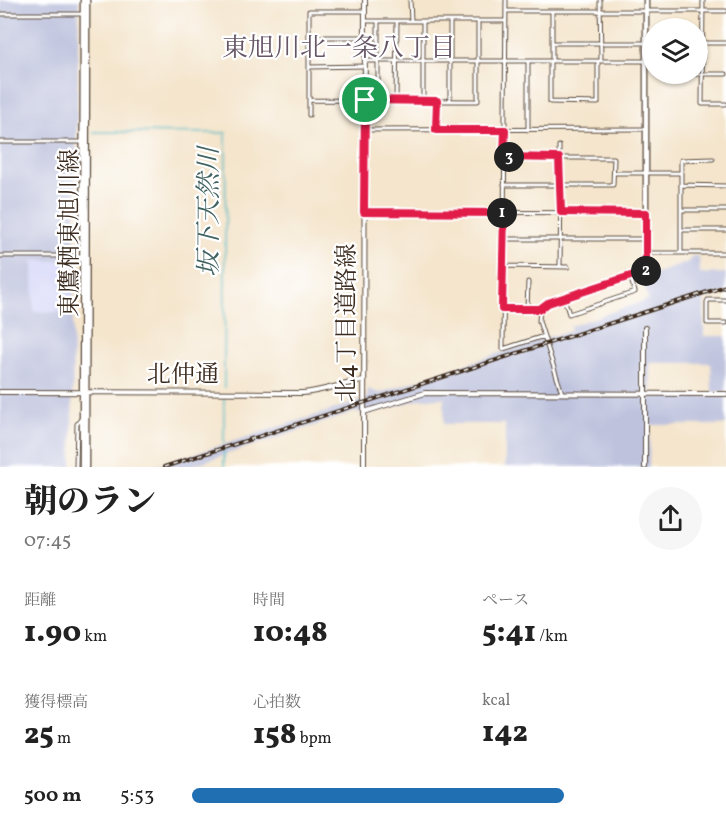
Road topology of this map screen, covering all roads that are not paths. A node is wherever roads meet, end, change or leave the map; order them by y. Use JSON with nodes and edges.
{"nodes":[{"id":1,"x":85,"y":0,"type":"edge"},
{"id":2,"x":365,"y":0,"type":"edge"},
{"id":3,"x":411,"y":0,"type":"edge"},
{"id":4,"x":506,"y":0,"type":"edge"},
{"id":5,"x":600,"y":0,"type":"edge"},
{"id":6,"x":646,"y":0,"type":"edge"},
{"id":7,"x":703,"y":0,"type":"edge"},
{"id":8,"x":365,"y":11,"type":"junction"},
{"id":9,"x":506,"y":11,"type":"junction"},
{"id":10,"x":552,"y":11,"type":"junction"},
{"id":11,"x":600,"y":11,"type":"junction"},
{"id":12,"x":646,"y":11,"type":"junction"},
{"id":13,"x":702,"y":11,"type":"junction"},
{"id":14,"x":726,"y":11,"type":"edge"},
{"id":15,"x":0,"y":14,"type":"edge"},
{"id":16,"x":85,"y":14,"type":"junction"},
{"id":17,"x":647,"y":18,"type":"edge"},
{"id":18,"x":702,"y":18,"type":"edge"},
{"id":19,"x":365,"y":21,"type":"junction"},
{"id":20,"x":378,"y":21,"type":"junction"},
{"id":21,"x":397,"y":21,"type":"junction"},
{"id":22,"x":411,"y":21,"type":"junction"},
{"id":23,"x":423,"y":21,"type":"junction"},
{"id":24,"x":450,"y":21,"type":"junction"},
{"id":25,"x":478,"y":21,"type":"junction"},
{"id":26,"x":506,"y":21,"type":"junction"},
{"id":27,"x":309,"y":37,"type":"junction"},
{"id":28,"x":365,"y":37,"type":"junction"},
{"id":29,"x":552,"y":43,"type":"junction"},
{"id":30,"x":600,"y":43,"type":"junction"},
{"id":31,"x":642,"y":43,"type":"edge"},
{"id":32,"x":708,"y":43,"type":"edge"},
{"id":33,"x":726,"y":43,"type":"edge"},
{"id":34,"x":365,"y":61,"type":"junction"},
{"id":35,"x":379,"y":61,"type":"junction"},
{"id":36,"x":397,"y":61,"type":"junction"},
{"id":37,"x":423,"y":61,"type":"junction"},
{"id":38,"x":450,"y":61,"type":"junction"},
{"id":39,"x":478,"y":61,"type":"junction"},
{"id":40,"x":506,"y":61,"type":"junction"},
{"id":41,"x":528,"y":61,"type":"junction"},
{"id":42,"x":551,"y":61,"type":"junction"},
{"id":43,"x":599,"y":61,"type":"junction"},
{"id":44,"x":642,"y":61,"type":"edge"},
{"id":45,"x":365,"y":66,"type":"junction"},
{"id":46,"x":309,"y":67,"type":"junction"},
{"id":47,"x":708,"y":74,"type":"edge"},
{"id":48,"x":726,"y":74,"type":"edge"},
{"id":49,"x":648,"y":84,"type":"edge"},
{"id":50,"x":702,"y":84,"type":"edge"},
{"id":51,"x":309,"y":100,"type":"junction"},
{"id":52,"x":365,"y":100,"type":"junction"},
{"id":53,"x":378,"y":100,"type":"junction"},
{"id":54,"x":396,"y":101,"type":"junction"},
{"id":55,"x":423,"y":101,"type":"junction"},
{"id":56,"x":437,"y":101,"type":"junction"},
{"id":57,"x":450,"y":101,"type":"junction"},
{"id":58,"x":726,"y":104,"type":"edge"},
{"id":59,"x":309,"y":115,"type":"dead end"},
{"id":60,"x":646,"y":129,"type":"junction"},
{"id":61,"x":365,"y":130,"type":"junction"},
{"id":62,"x":436,"y":130,"type":"junction"},
{"id":63,"x":505,"y":130,"type":"junction"},
{"id":64,"x":528,"y":130,"type":"junction"},
{"id":65,"x":0,"y":142,"type":"edge"},
{"id":66,"x":85,"y":142,"type":"junction"},
{"id":67,"x":559,"y":146,"type":"dead end"},
{"id":68,"x":504,"y":157,"type":"junction"},
{"id":69,"x":559,"y":158,"type":"junction"},
{"id":70,"x":713,"y":159,"type":"dead end"},
{"id":71,"x":681,"y":172,"type":"junction"},
{"id":72,"x":614,"y":173,"type":"junction"},
{"id":73,"x":646,"y":173,"type":"junction"},
{"id":74,"x":504,"y":185,"type":"junction"},
{"id":75,"x":560,"y":185,"type":"junction"},
{"id":76,"x":681,"y":186,"type":"junction"},
{"id":77,"x":726,"y":186,"type":"edge"},
{"id":78,"x":681,"y":210,"type":"junction"},
{"id":79,"x":726,"y":210,"type":"edge"},
{"id":80,"x":364,"y":212,"type":"junction"},
{"id":81,"x":561,"y":212,"type":"junction"},
{"id":82,"x":504,"y":213,"type":"junction"},
{"id":83,"x":646,"y":213,"type":"junction"},
{"id":84,"x":681,"y":230,"type":"junction"},
{"id":85,"x":726,"y":230,"type":"edge"},
{"id":86,"x":503,"y":239,"type":"junction"},
{"id":87,"x":560,"y":239,"type":"junction"},
{"id":88,"x":646,"y":239,"type":"junction"},
{"id":89,"x":646,"y":253,"type":"junction"},
{"id":90,"x":681,"y":253,"type":"junction"},
{"id":91,"x":726,"y":253,"type":"edge"},
{"id":92,"x":0,"y":256,"type":"edge"},
{"id":93,"x":85,"y":256,"type":"junction"},
{"id":94,"x":504,"y":266,"type":"junction"},
{"id":95,"x":560,"y":266,"type":"junction"},
{"id":96,"x":568,"y":267,"type":"dead end"},
{"id":97,"x":646,"y":271,"type":"joint"},
{"id":98,"x":630,"y":276,"type":"junction"},
{"id":99,"x":528,"y":282,"type":"dead end"},
{"id":100,"x":564,"y":298,"type":"junction"},
{"id":101,"x":726,"y":300,"type":"edge"},
{"id":102,"x":502,"y":309,"type":"junction"},
{"id":103,"x":527,"y":309,"type":"junction"},
{"id":104,"x":540,"y":309,"type":"junction"},
{"id":105,"x":726,"y":323,"type":"edge"},
{"id":106,"x":645,"y":328,"type":"dead end"},
{"id":107,"x":544,"y":336,"type":"junction"},
{"id":108,"x":364,"y":381,"type":"junction"},
{"id":109,"x":0,"y":392,"type":"edge"},
{"id":110,"x":84,"y":392,"type":"junction"},
{"id":111,"x":562,"y":393,"type":"junction"},
{"id":112,"x":645,"y":394,"type":"junction"},
{"id":113,"x":726,"y":394,"type":"edge"},
{"id":114,"x":364,"y":412,"type":"junction"},
{"id":115,"x":82,"y":418,"type":"junction"},
{"id":116,"x":76,"y":467,"type":"edge"},
{"id":117,"x":84,"y":467,"type":"edge"},
{"id":118,"x":364,"y":467,"type":"edge"},
{"id":119,"x":645,"y":467,"type":"edge"}],
"edges":[{"from":1,"to":16,"type":"main road","name":"東鷹栖東旭川線"},
{"from":2,"to":8,"type":"street","name":"北4丁目道路線"},
{"from":3,"to":22,"type":"street"},
{"from":4,"to":9,"type":"street"},
{"from":5,"to":11,"type":"street"},
{"from":6,"to":12,"type":"main road"},
{"from":7,"to":13,"type":"street"},
{"from":8,"to":19,"type":"street","name":"北4丁目道路線"},
{"from":8,"to":27,"type":"street"},
{"from":9,"to":10,"type":"street"},
{"from":9,"to":26,"type":"street"},
{"from":10,"to":11,"type":"street"},
{"from":10,"to":29,"type":"street"},
{"from":11,"to":12,"type":"street"},
{"from":11,"to":30,"type":"street"},
{"from":12,"to":13,"type":"street"},
{"from":12,"to":17,"type":"main road"},
{"from":13,"to":14,"type":"street"},
{"from":13,"to":18,"type":"street"},
{"from":15,"to":16,"type":"street"},
{"from":16,"to":66,"type":"main road","name":"東鷹栖東旭川線"},
{"from":19,"to":20,"type":"street"},
{"from":19,"to":28,"type":"street","name":"北4丁目道路線"},
{"from":20,"to":21,"type":"street"},
{"from":20,"to":35,"type":"street"},
{"from":21,"to":22,"type":"street"},
{"from":21,"to":36,"type":"street"},
{"from":22,"to":23,"type":"street"},
{"from":23,"to":24,"type":"street"},
{"from":23,"to":37,"type":"street"},
{"from":24,"to":25,"type":"street"},
{"from":24,"to":38,"type":"street"},
{"from":25,"to":26,"type":"street"},
{"from":25,"to":39,"type":"street"},
{"from":26,"to":40,"type":"street"},
{"from":27,"to":28,"type":"street"},
{"from":27,"to":46,"type":"street"},
{"from":28,"to":34,"type":"street","name":"北4丁目道路線"},
{"from":29,"to":30,"type":"street"},
{"from":29,"to":42,"type":"street"},
{"from":30,"to":31,"type":"street"},
{"from":30,"to":43,"type":"street"},
{"from":32,"to":33,"type":"street"},
{"from":34,"to":35,"type":"street"},
{"from":34,"to":45,"type":"street","name":"北4丁目道路線"},
{"from":35,"to":36,"type":"street"},
{"from":35,"to":53,"type":"street"},
{"from":36,"to":37,"type":"street"},
{"from":36,"to":54,"type":"street"},
{"from":37,"to":38,"type":"street"},
{"from":37,"to":55,"type":"street"},
{"from":38,"to":39,"type":"street"},
{"from":38,"to":57,"type":"street"},
{"from":39,"to":40,"type":"street"},
{"from":39,"to":57,"type":"street"},
{"from":40,"to":41,"type":"street"},
{"from":40,"to":63,"type":"street"},
{"from":41,"to":42,"type":"street"},
{"from":41,"to":64,"type":"street"},
{"from":42,"to":43,"type":"street"},
{"from":42,"to":43,"type":"street"},
{"from":43,"to":44,"type":"street"},
{"from":45,"to":46,"type":"street"},
{"from":45,"to":52,"type":"street","name":"北4丁目道路線"},
{"from":46,"to":51,"type":"street"},
{"from":47,"to":48,"type":"street"},
{"from":49,"to":60,"type":"main road"},
{"from":50,"to":58,"type":"street"},
{"from":51,"to":52,"type":"street"},
{"from":51,"to":59,"type":"street"},
{"from":52,"to":53,"type":"street"},
{"from":52,"to":61,"type":"street","name":"北4丁目道路線"},
{"from":53,"to":54,"type":"street"},
{"from":54,"to":55,"type":"street"},
{"from":55,"to":56,"type":"street"},
{"from":56,"to":57,"type":"street"},
{"from":56,"to":62,"type":"street"},
{"from":60,"to":64,"type":"street"},
{"from":60,"to":73,"type":"main road"},
{"from":61,"to":62,"type":"street"},
{"from":61,"to":80,"type":"street","name":"北4丁目道路線"},
{"from":62,"to":63,"type":"street"},
{"from":63,"to":64,"type":"street"},
{"from":63,"to":68,"type":"street"},
{"from":65,"to":66,"type":"street"},
{"from":66,"to":93,"type":"main road","name":"東鷹栖東旭川線"},
{"from":67,"to":69,"type":"street"},
{"from":68,"to":69,"type":"street"},
{"from":68,"to":74,"type":"street"},
{"from":69,"to":72,"type":"street"},
{"from":69,"to":75,"type":"street"},
{"from":70,"to":71,"type":"street"},
{"from":71,"to":73,"type":"street"},
{"from":71,"to":76,"type":"street"},
{"from":72,"to":73,"type":"street"},
{"from":72,"to":75,"type":"street"},
{"from":73,"to":83,"type":"main road"},
{"from":74,"to":75,"type":"street"},
{"from":74,"to":82,"type":"street"},
{"from":75,"to":81,"type":"street"},
{"from":76,"to":77,"type":"street"},
{"from":76,"to":78,"type":"street"},
{"from":78,"to":79,"type":"street"},
{"from":78,"to":84,"type":"street"},
{"from":80,"to":82,"type":"street"},
{"from":80,"to":108,"type":"street","name":"北4丁目道路線"},
{"from":81,"to":82,"type":"street"},
{"from":81,"to":83,"type":"street"},
{"from":81,"to":87,"type":"street"},
{"from":82,"to":86,"type":"street"},
{"from":83,"to":88,"type":"main road"},
{"from":84,"to":85,"type":"street"},
{"from":84,"to":90,"type":"street"},
{"from":86,"to":87,"type":"street"},
{"from":86,"to":94,"type":"street"},
{"from":87,"to":88,"type":"street"},
{"from":87,"to":95,"type":"street"},
{"from":88,"to":89,"type":"main road"},
{"from":89,"to":90,"type":"street"},
{"from":89,"to":97,"type":"main road"},
{"from":90,"to":91,"type":"street"},
{"from":92,"to":93,"type":"street"},
{"from":93,"to":110,"type":"main road","name":"東鷹栖東旭川線"},
{"from":94,"to":95,"type":"street"},
{"from":94,"to":102,"type":"street"},
{"from":95,"to":96,"type":"street"},
{"from":97,"to":98,"type":"street"},
{"from":98,"to":100,"type":"street"},
{"from":98,"to":100,"type":"street"},
{"from":99,"to":103,"type":"street"},
{"from":100,"to":104,"type":"street"},
{"from":101,"to":105,"type":"street"},
{"from":102,"to":103,"type":"street"},
{"from":102,"to":107,"type":"street"},
{"from":103,"to":104,"type":"street"},
{"from":104,"to":107,"type":"street"},
{"from":106,"to":112,"type":"street"},
{"from":107,"to":111,"type":"street"},
{"from":108,"to":110,"type":"street","name":"北仲通"},
{"from":108,"to":114,"type":"street","name":"北4丁目道路線"},
{"from":109,"to":110,"type":"street","name":"北仲通"},
{"from":110,"to":115,"type":"main road","name":"東鷹栖東旭川線"},
{"from":110,"to":117,"type":"main road","name":"東鷹栖東旭川線"},
{"from":111,"to":112,"type":"street"},
{"from":111,"to":114,"type":"street"},
{"from":112,"to":113,"type":"street"},
{"from":112,"to":119,"type":"street"},
{"from":114,"to":118,"type":"street","name":"北4丁目道路線"},
{"from":115,"to":116,"type":"street"},
{"from":115,"to":117,"type":"main road","name":"東鷹栖東旭川線"}]}
